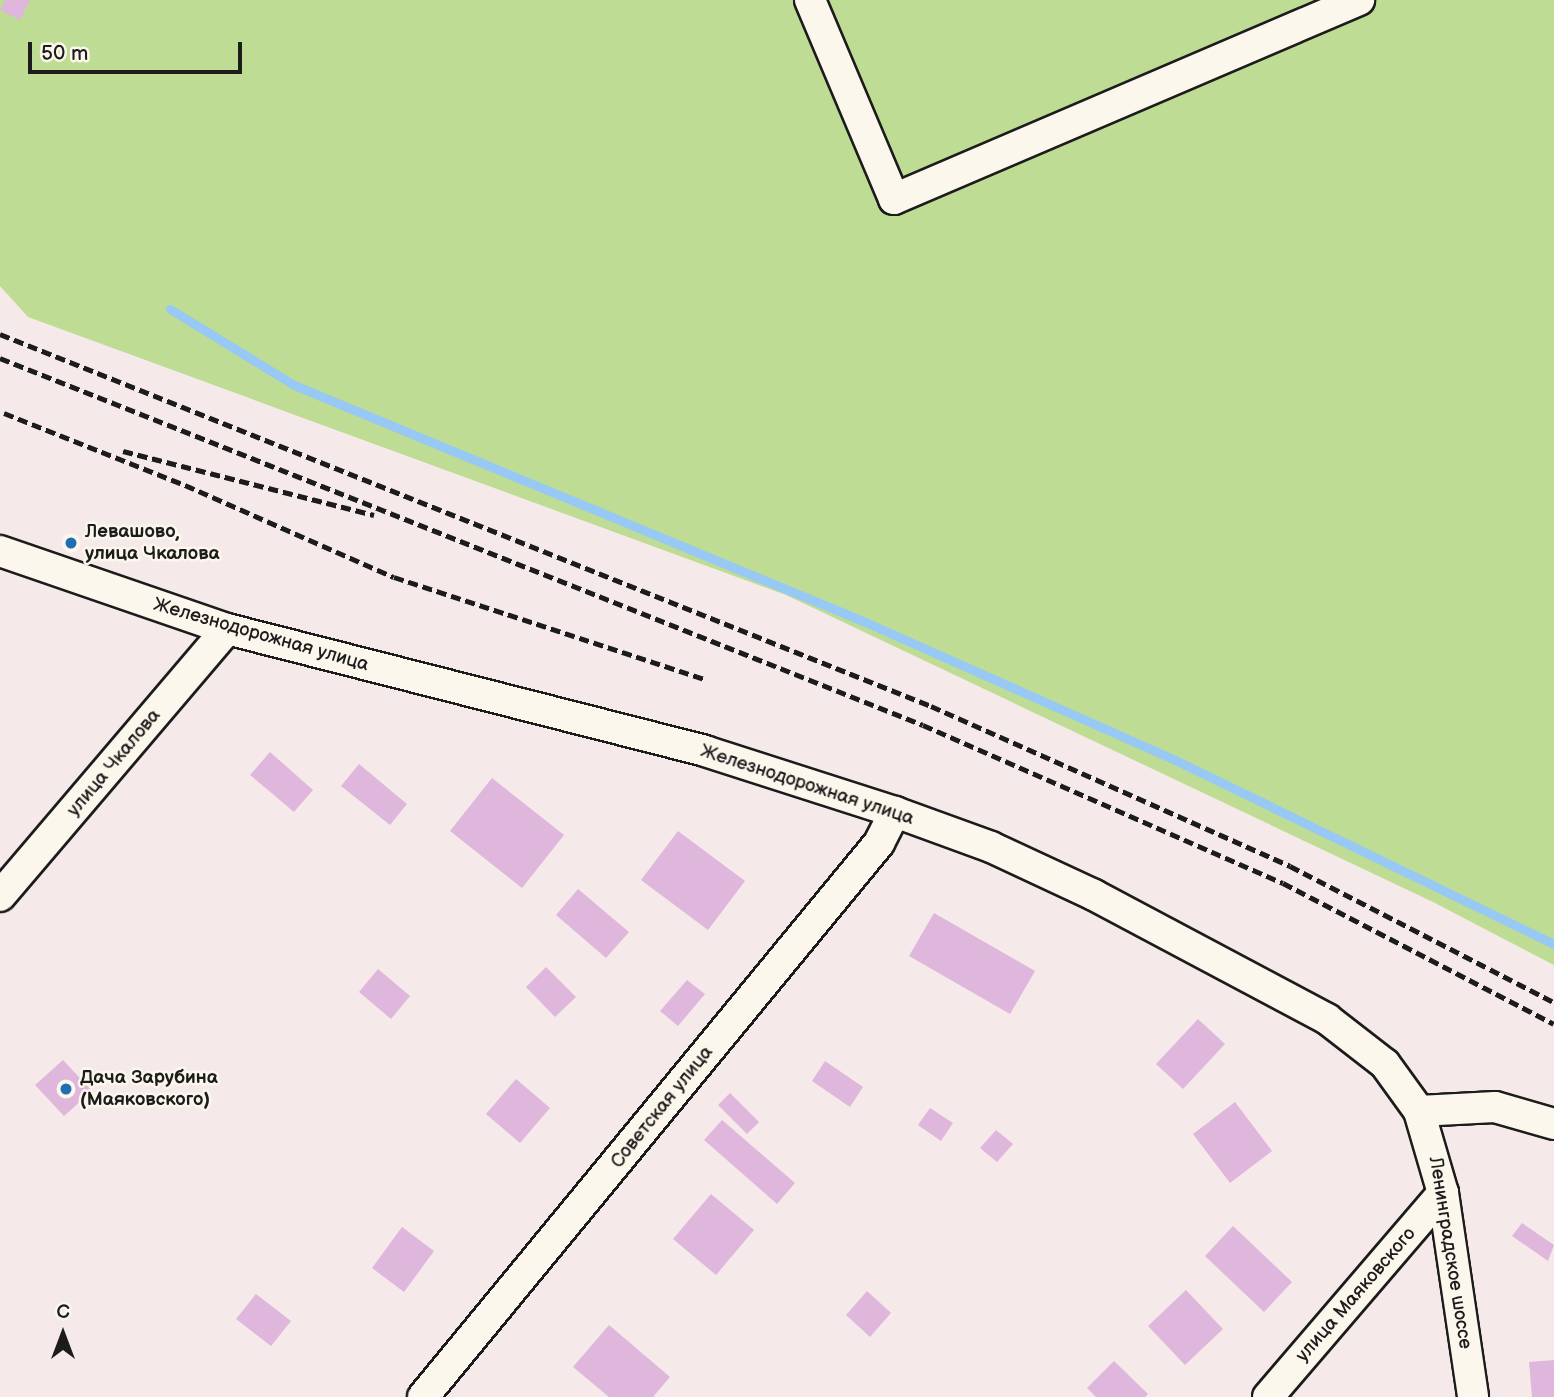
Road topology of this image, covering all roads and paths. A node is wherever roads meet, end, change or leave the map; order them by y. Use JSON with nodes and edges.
{"nodes":[{"id":1,"x":810,"y":0,"type":"edge"},
{"id":2,"x":1359,"y":0,"type":"edge"},
{"id":3,"x":0,"y":551,"type":"edge"},
{"id":4,"x":227,"y":629,"type":"junction"},
{"id":5,"x":895,"y":812,"type":"junction"},
{"id":6,"x":0,"y":896,"type":"edge"},
{"id":7,"x":1419,"y":1111,"type":"junction"},
{"id":8,"x":1554,"y":1124,"type":"edge"},
{"id":9,"x":1443,"y":1193,"type":"junction"},
{"id":10,"x":423,"y":1397,"type":"edge"},
{"id":11,"x":1268,"y":1397,"type":"edge"},
{"id":12,"x":1474,"y":1397,"type":"edge"}],
"edges":[{"from":1,"to":2,"type":"street"},
{"from":3,"to":4,"type":"street","name":"Железнодорожная улица"},
{"from":4,"to":5,"type":"street","name":"Железнодорожная улица"},
{"from":4,"to":6,"type":"street","name":"улица Чкалова"},
{"from":5,"to":7,"type":"street","name":"Железнодорожная улица"},
{"from":5,"to":10,"type":"street","name":"Советская улица"},
{"from":7,"to":8,"type":"street"},
{"from":7,"to":9,"type":"street","name":"Ленинградское шоссе"},
{"from":9,"to":11,"type":"street","name":"улица Маяковского"},
{"from":9,"to":12,"type":"street","name":"Ленинградское шоссе"}]}
